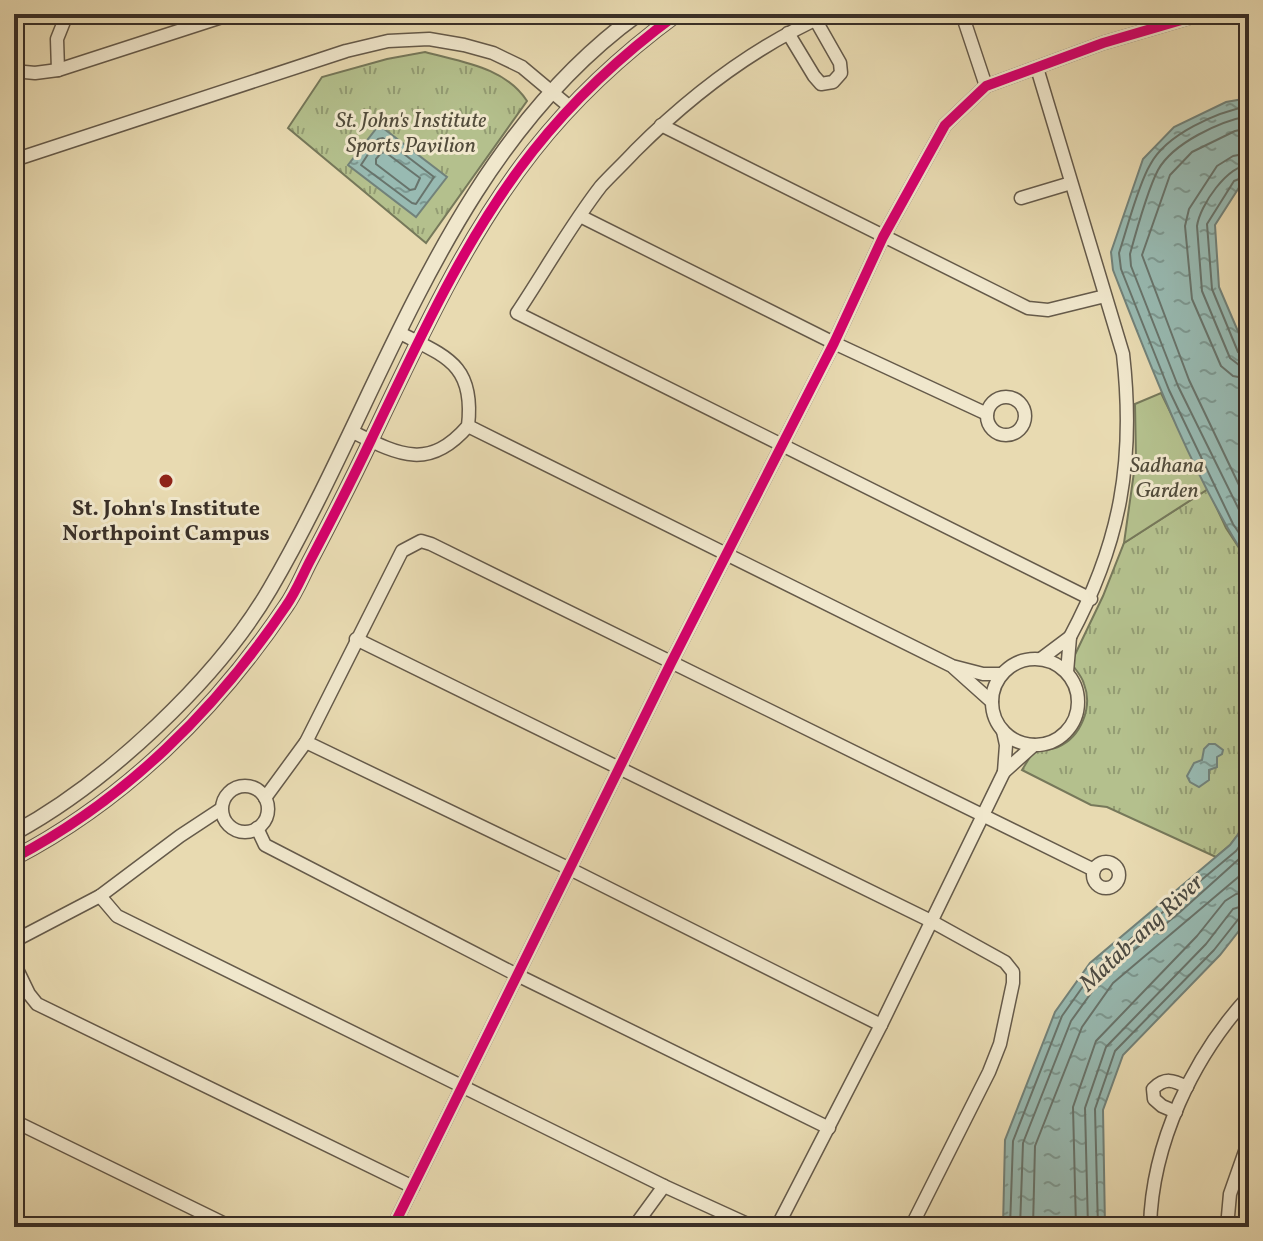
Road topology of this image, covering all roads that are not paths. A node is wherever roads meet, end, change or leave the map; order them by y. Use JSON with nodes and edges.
{"nodes":[{"id":1,"x":67,"y":14,"type":"edge"},
{"id":2,"x":231,"y":14,"type":"edge"},
{"id":3,"x":638,"y":14,"type":"edge"},
{"id":4,"x":677,"y":14,"type":"edge"},
{"id":5,"x":962,"y":14,"type":"edge"},
{"id":6,"x":1202,"y":14,"type":"edge"},
{"id":7,"x":822,"y":17,"type":"edge"},
{"id":8,"x":788,"y":33,"type":"junction"},
{"id":9,"x":1037,"y":68,"type":"junction"},
{"id":10,"x":58,"y":70,"type":"junction"},
{"id":11,"x":14,"y":71,"type":"edge"},
{"id":12,"x":986,"y":86,"type":"junction"},
{"id":13,"x":553,"y":92,"type":"junction"},
{"id":14,"x":571,"y":108,"type":"junction"},
{"id":15,"x":661,"y":125,"type":"junction"},
{"id":16,"x":14,"y":160,"type":"edge"},
{"id":17,"x":1071,"y":183,"type":"junction"},
{"id":18,"x":1021,"y":198,"type":"dead end"},
{"id":19,"x":580,"y":216,"type":"junction"},
{"id":20,"x":883,"y":237,"type":"junction"},
{"id":21,"x":1105,"y":296,"type":"junction"},
{"id":22,"x":400,"y":333,"type":"junction"},
{"id":23,"x":418,"y":343,"type":"junction"},
{"id":24,"x":834,"y":343,"type":"junction"},
{"id":25,"x":987,"y":414,"type":"dead end"},
{"id":26,"x":468,"y":426,"type":"junction"},
{"id":27,"x":353,"y":432,"type":"junction"},
{"id":28,"x":370,"y":441,"type":"junction"},
{"id":29,"x":782,"y":444,"type":"junction"},
{"id":30,"x":727,"y":553,"type":"junction"},
{"id":31,"x":1091,"y":599,"type":"junction"},
{"id":32,"x":1070,"y":637,"type":"junction"},
{"id":33,"x":236,"y":638,"type":"junction"},
{"id":34,"x":356,"y":639,"type":"junction"},
{"id":35,"x":253,"y":651,"type":"junction"},
{"id":36,"x":1042,"y":658,"type":"junction"},
{"id":37,"x":671,"y":663,"type":"junction"},
{"id":38,"x":952,"y":666,"type":"junction"},
{"id":39,"x":1067,"y":672,"type":"junction"},
{"id":40,"x":1001,"y":674,"type":"junction"},
{"id":41,"x":992,"y":702,"type":"junction"},
{"id":42,"x":1003,"y":731,"type":"junction"},
{"id":43,"x":306,"y":742,"type":"junction"},
{"id":44,"x":1034,"y":745,"type":"junction"},
{"id":45,"x":619,"y":767,"type":"junction"},
{"id":46,"x":1004,"y":772,"type":"junction"},
{"id":47,"x":265,"y":798,"type":"junction"},
{"id":48,"x":221,"y":809,"type":"junction"},
{"id":49,"x":981,"y":816,"type":"junction"},
{"id":50,"x":257,"y":828,"type":"junction"},
{"id":51,"x":14,"y":833,"type":"edge"},
{"id":52,"x":14,"y":858,"type":"edge"},
{"id":53,"x":570,"y":869,"type":"junction"},
{"id":54,"x":1094,"y":870,"type":"dead end"},
{"id":55,"x":100,"y":896,"type":"junction"},
{"id":56,"x":931,"y":921,"type":"junction"},
{"id":57,"x":14,"y":941,"type":"edge"},
{"id":58,"x":14,"y":963,"type":"edge"},
{"id":59,"x":517,"y":975,"type":"junction"},
{"id":60,"x":1249,"y":996,"type":"edge"},
{"id":61,"x":881,"y":1025,"type":"junction"},
{"id":62,"x":462,"y":1084,"type":"junction"},
{"id":63,"x":1187,"y":1087,"type":"junction"},
{"id":64,"x":1176,"y":1112,"type":"junction"},
{"id":65,"x":14,"y":1121,"type":"edge"},
{"id":66,"x":829,"y":1128,"type":"junction"},
{"id":67,"x":1249,"y":1140,"type":"edge"},
{"id":68,"x":1245,"y":1160,"type":"edge"},
{"id":69,"x":664,"y":1186,"type":"junction"},
{"id":70,"x":413,"y":1187,"type":"junction"},
{"id":71,"x":231,"y":1227,"type":"edge"},
{"id":72,"x":393,"y":1227,"type":"edge"},
{"id":73,"x":634,"y":1227,"type":"edge"},
{"id":74,"x":754,"y":1227,"type":"edge"},
{"id":75,"x":777,"y":1227,"type":"edge"},
{"id":76,"x":911,"y":1227,"type":"edge"},
{"id":77,"x":1150,"y":1227,"type":"edge"},
{"id":78,"x":1227,"y":1227,"type":"edge"}],
"edges":[{"from":1,"to":10,"type":"street"},
{"from":2,"to":10,"type":"street"},
{"from":3,"to":13,"type":"street"},
{"from":4,"to":14,"type":"street"},
{"from":5,"to":12,"type":"street"},
{"from":6,"to":9,"type":"street"},
{"from":7,"to":8,"type":"street"},
{"from":7,"to":8,"type":"street"},
{"from":8,"to":15,"type":"street"},
{"from":9,"to":12,"type":"street"},
{"from":9,"to":17,"type":"street"},
{"from":10,"to":11,"type":"street"},
{"from":12,"to":20,"type":"street"},
{"from":13,"to":14,"type":"street"},
{"from":13,"to":16,"type":"street"},
{"from":13,"to":22,"type":"street"},
{"from":14,"to":23,"type":"street"},
{"from":15,"to":19,"type":"street"},
{"from":15,"to":20,"type":"street"},
{"from":17,"to":18,"type":"street"},
{"from":17,"to":21,"type":"street"},
{"from":19,"to":24,"type":"street"},
{"from":19,"to":29,"type":"street"},
{"from":20,"to":21,"type":"street"},
{"from":20,"to":24,"type":"street"},
{"from":21,"to":31,"type":"street"},
{"from":22,"to":23,"type":"street"},
{"from":22,"to":27,"type":"street"},
{"from":23,"to":26,"type":"street"},
{"from":23,"to":28,"type":"street"},
{"from":24,"to":25,"type":"street"},
{"from":24,"to":29,"type":"street"},
{"from":26,"to":28,"type":"street"},
{"from":26,"to":30,"type":"street"},
{"from":27,"to":28,"type":"street"},
{"from":27,"to":33,"type":"street"},
{"from":28,"to":35,"type":"street"},
{"from":29,"to":30,"type":"street"},
{"from":29,"to":31,"type":"street"},
{"from":30,"to":37,"type":"street"},
{"from":30,"to":38,"type":"street"},
{"from":31,"to":32,"type":"street"},
{"from":32,"to":36,"type":"street"},
{"from":32,"to":39,"type":"street"},
{"from":33,"to":35,"type":"street"},
{"from":33,"to":51,"type":"street"},
{"from":34,"to":37,"type":"street"},
{"from":34,"to":43,"type":"street"},
{"from":34,"to":45,"type":"street"},
{"from":35,"to":52,"type":"street"},
{"from":36,"to":39,"type":"street"},
{"from":36,"to":40,"type":"street"},
{"from":37,"to":45,"type":"street"},
{"from":37,"to":49,"type":"street"},
{"from":38,"to":40,"type":"street"},
{"from":38,"to":41,"type":"street"},
{"from":39,"to":44,"type":"street"},
{"from":40,"to":41,"type":"street"},
{"from":41,"to":42,"type":"street"},
{"from":42,"to":44,"type":"street"},
{"from":42,"to":46,"type":"street"},
{"from":43,"to":47,"type":"street"},
{"from":43,"to":53,"type":"street"},
{"from":44,"to":46,"type":"street"},
{"from":45,"to":53,"type":"street"},
{"from":45,"to":56,"type":"street"},
{"from":46,"to":49,"type":"street"},
{"from":47,"to":48,"type":"street"},
{"from":47,"to":50,"type":"street"},
{"from":48,"to":50,"type":"street"},
{"from":48,"to":55,"type":"street"},
{"from":49,"to":54,"type":"street"},
{"from":49,"to":56,"type":"street"},
{"from":50,"to":59,"type":"street"},
{"from":53,"to":59,"type":"street"},
{"from":53,"to":61,"type":"street"},
{"from":55,"to":57,"type":"street"},
{"from":55,"to":62,"type":"street"},
{"from":56,"to":61,"type":"street"},
{"from":56,"to":76,"type":"street"},
{"from":58,"to":70,"type":"street"},
{"from":59,"to":62,"type":"street"},
{"from":59,"to":66,"type":"street"},
{"from":60,"to":63,"type":"street"},
{"from":61,"to":66,"type":"street"},
{"from":62,"to":69,"type":"street"},
{"from":62,"to":70,"type":"street"},
{"from":63,"to":64,"type":"street"},
{"from":63,"to":64,"type":"street"},
{"from":64,"to":77,"type":"street"},
{"from":65,"to":71,"type":"street"},
{"from":66,"to":75,"type":"street"},
{"from":67,"to":68,"type":"street"},
{"from":68,"to":78,"type":"street"},
{"from":69,"to":73,"type":"street"},
{"from":69,"to":74,"type":"street"},
{"from":70,"to":72,"type":"street"}]}
